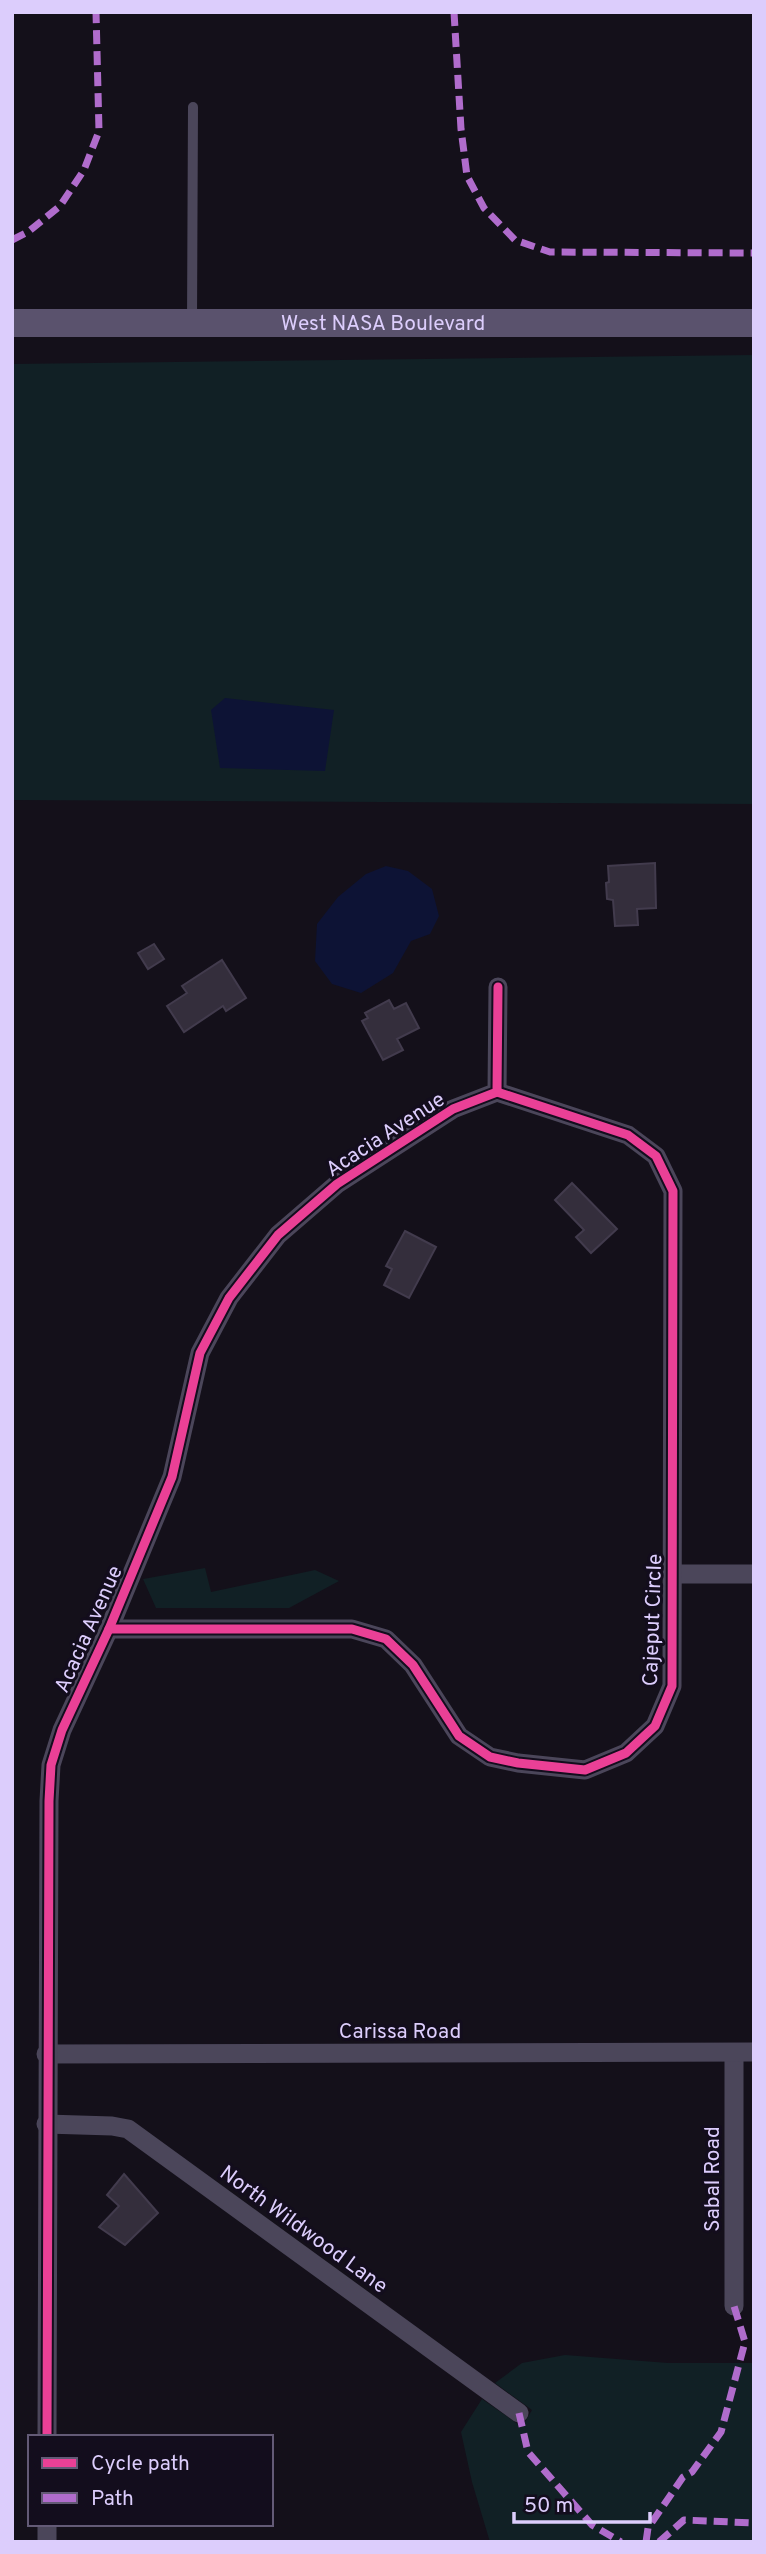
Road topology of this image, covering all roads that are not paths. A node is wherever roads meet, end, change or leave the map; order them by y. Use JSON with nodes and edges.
{"nodes":[{"id":1,"x":193,"y":107,"type":"dead end"},
{"id":2,"x":12,"y":323,"type":"edge"},
{"id":3,"x":192,"y":323,"type":"junction"},
{"id":4,"x":754,"y":323,"type":"edge"},
{"id":5,"x":498,"y":987,"type":"dead end"},
{"id":6,"x":497,"y":1093,"type":"junction"},
{"id":7,"x":672,"y":1574,"type":"junction"},
{"id":8,"x":754,"y":1574,"type":"edge"},
{"id":9,"x":109,"y":1629,"type":"junction"},
{"id":10,"x":744,"y":2052,"type":"edge"},
{"id":11,"x":46,"y":2054,"type":"junction"},
{"id":12,"x":46,"y":2124,"type":"junction"},
{"id":13,"x":734,"y":2306,"type":"dead end"},
{"id":14,"x":519,"y":2413,"type":"dead end"},
{"id":15,"x":47,"y":2435,"type":"edge"}],
"edges":[{"from":1,"to":3,"type":"lane"},
{"from":2,"to":3,"type":"main road","name":"West NASA Boulevard"},
{"from":3,"to":4,"type":"main road","name":"West NASA Boulevard"},
{"from":5,"to":6,"type":"street"},
{"from":6,"to":7,"type":"street","name":"Cajeput Circle"},
{"from":6,"to":9,"type":"street","name":"Acacia Avenue"},
{"from":7,"to":8,"type":"street"},
{"from":7,"to":9,"type":"street","name":"Cajeput Circle"},
{"from":9,"to":11,"type":"street","name":"Acacia Avenue"},
{"from":10,"to":11,"type":"street","name":"Carissa Road"},
{"from":10,"to":13,"type":"street","name":"Sabal Road"},
{"from":11,"to":12,"type":"street","name":"Acacia Avenue"},
{"from":12,"to":14,"type":"street","name":"North Wildwood Lane"},
{"from":12,"to":15,"type":"street","name":"Acacia Avenue"}]}
